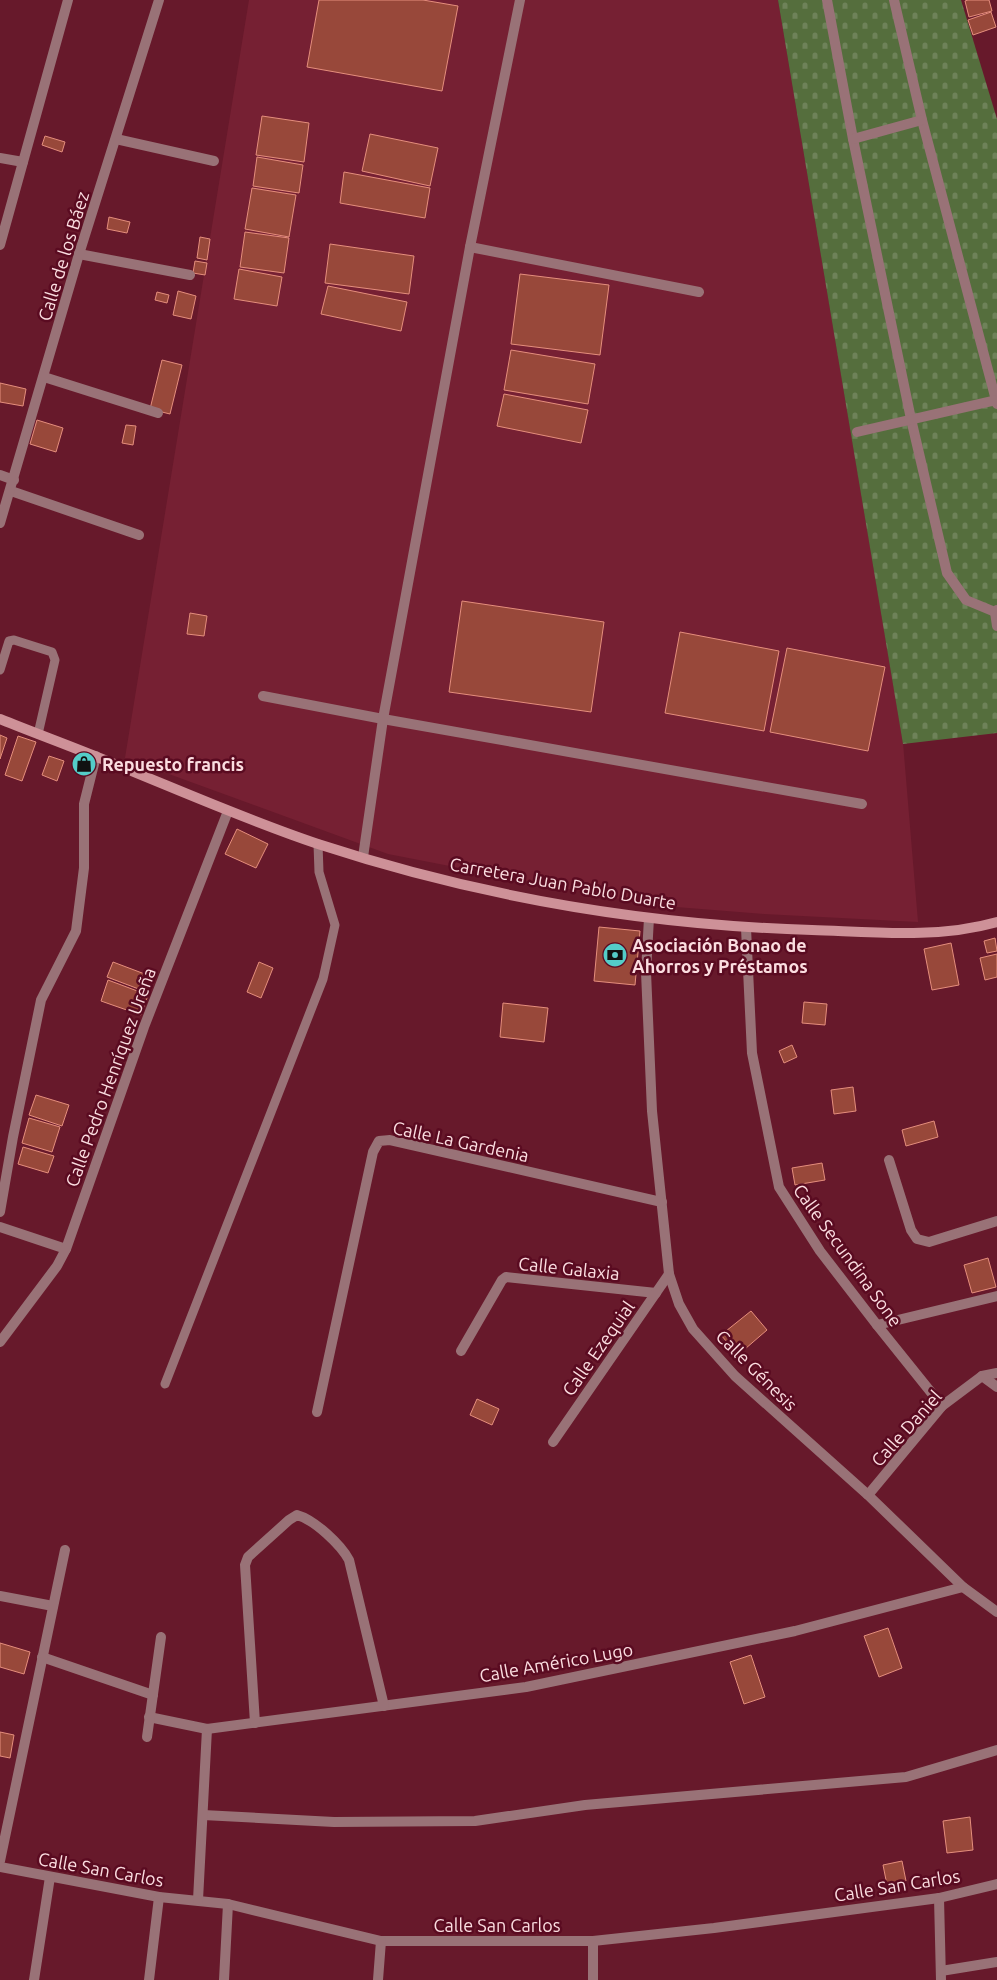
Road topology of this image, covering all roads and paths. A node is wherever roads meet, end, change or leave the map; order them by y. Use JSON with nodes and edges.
{"nodes":[{"id":1,"x":68,"y":0,"type":"edge"},
{"id":2,"x":159,"y":0,"type":"edge"},
{"id":3,"x":520,"y":0,"type":"edge"},
{"id":4,"x":827,"y":0,"type":"edge"},
{"id":5,"x":894,"y":0,"type":"edge"},
{"id":6,"x":922,"y":120,"type":"junction"},
{"id":7,"x":116,"y":139,"type":"junction"},
{"id":8,"x":853,"y":139,"type":"junction"},
{"id":9,"x":0,"y":158,"type":"edge"},
{"id":10,"x":214,"y":161,"type":"dead end"},
{"id":11,"x":23,"y":162,"type":"junction"},
{"id":12,"x":0,"y":245,"type":"edge"},
{"id":13,"x":470,"y":247,"type":"junction"},
{"id":14,"x":80,"y":254,"type":"junction"},
{"id":15,"x":190,"y":275,"type":"dead end"},
{"id":16,"x":699,"y":292,"type":"dead end"},
{"id":17,"x":44,"y":376,"type":"junction"},
{"id":18,"x":996,"y":402,"type":"edge"},
{"id":19,"x":158,"y":413,"type":"dead end"},
{"id":20,"x":911,"y":419,"type":"junction"},
{"id":21,"x":857,"y":432,"type":"dead end"},
{"id":22,"x":0,"y":476,"type":"edge"},
{"id":23,"x":14,"y":480,"type":"junction"},
{"id":24,"x":11,"y":491,"type":"junction"},
{"id":25,"x":0,"y":523,"type":"edge"},
{"id":26,"x":139,"y":535,"type":"dead end"},
{"id":27,"x":996,"y":611,"type":"edge"},
{"id":28,"x":997,"y":626,"type":"edge"},
{"id":29,"x":0,"y":670,"type":"edge"},
{"id":30,"x":263,"y":696,"type":"dead end"},
{"id":31,"x":0,"y":720,"type":"edge"},
{"id":32,"x":383,"y":720,"type":"junction"},
{"id":33,"x":38,"y":734,"type":"junction"},
{"id":34,"x":96,"y":756,"type":"junction"},
{"id":35,"x":862,"y":804,"type":"dead end"},
{"id":36,"x":228,"y":811,"type":"junction"},
{"id":37,"x":318,"y":844,"type":"junction"},
{"id":38,"x":363,"y":857,"type":"junction"},
{"id":39,"x":649,"y":918,"type":"junction"},
{"id":40,"x":997,"y":922,"type":"edge"},
{"id":41,"x":746,"y":928,"type":"junction"},
{"id":42,"x":888,"y":1160,"type":"dead end"},
{"id":43,"x":662,"y":1202,"type":"junction"},
{"id":44,"x":0,"y":1212,"type":"edge"},
{"id":45,"x":997,"y":1221,"type":"edge"},
{"id":46,"x":0,"y":1227,"type":"edge"},
{"id":47,"x":66,"y":1249,"type":"junction"},
{"id":48,"x":670,"y":1274,"type":"junction"},
{"id":49,"x":656,"y":1294,"type":"junction"},
{"id":50,"x":997,"y":1296,"type":"edge"},
{"id":51,"x":877,"y":1325,"type":"junction"},
{"id":52,"x":0,"y":1342,"type":"edge"},
{"id":53,"x":461,"y":1351,"type":"dead end"},
{"id":54,"x":997,"y":1373,"type":"edge"},
{"id":55,"x":982,"y":1376,"type":"junction"},
{"id":56,"x":165,"y":1384,"type":"dead end"},
{"id":57,"x":997,"y":1387,"type":"edge"},
{"id":58,"x":942,"y":1406,"type":"junction"},
{"id":59,"x":317,"y":1412,"type":"dead end"},
{"id":60,"x":553,"y":1442,"type":"dead end"},
{"id":61,"x":868,"y":1495,"type":"junction"},
{"id":62,"x":65,"y":1550,"type":"dead end"},
{"id":63,"x":963,"y":1587,"type":"junction"},
{"id":64,"x":0,"y":1596,"type":"edge"},
{"id":65,"x":53,"y":1606,"type":"junction"},
{"id":66,"x":997,"y":1612,"type":"edge"},
{"id":67,"x":161,"y":1637,"type":"dead end"},
{"id":68,"x":42,"y":1657,"type":"junction"},
{"id":69,"x":153,"y":1695,"type":"junction"},
{"id":70,"x":384,"y":1706,"type":"junction"},
{"id":71,"x":150,"y":1717,"type":"junction"},
{"id":72,"x":255,"y":1723,"type":"junction"},
{"id":73,"x":207,"y":1729,"type":"junction"},
{"id":74,"x":147,"y":1737,"type":"dead end"},
{"id":75,"x":997,"y":1750,"type":"edge"},
{"id":76,"x":203,"y":1815,"type":"junction"},
{"id":77,"x":0,"y":1861,"type":"edge"},
{"id":78,"x":0,"y":1867,"type":"edge"},
{"id":79,"x":50,"y":1877,"type":"junction"},
{"id":80,"x":997,"y":1884,"type":"edge"},
{"id":81,"x":158,"y":1896,"type":"junction"},
{"id":82,"x":939,"y":1898,"type":"junction"},
{"id":83,"x":198,"y":1900,"type":"junction"},
{"id":84,"x":228,"y":1904,"type":"junction"},
{"id":85,"x":381,"y":1941,"type":"junction"},
{"id":86,"x":593,"y":1941,"type":"junction"},
{"id":87,"x":997,"y":1962,"type":"edge"},
{"id":88,"x":941,"y":1975,"type":"edge"},
{"id":89,"x":34,"y":1980,"type":"edge"},
{"id":90,"x":148,"y":1980,"type":"edge"},
{"id":91,"x":224,"y":1980,"type":"edge"},
{"id":92,"x":378,"y":1980,"type":"edge"},
{"id":93,"x":593,"y":1980,"type":"edge"}],
"edges":[{"from":1,"to":11,"type":"street"},
{"from":2,"to":7,"type":"street","name":"Calle de los Báez"},
{"from":3,"to":13,"type":"street"},
{"from":4,"to":8,"type":"street"},
{"from":5,"to":6,"type":"street"},
{"from":6,"to":8,"type":"street"},
{"from":6,"to":18,"type":"street"},
{"from":7,"to":10,"type":"street"},
{"from":7,"to":14,"type":"street","name":"Calle de los Báez"},
{"from":8,"to":20,"type":"street"},
{"from":9,"to":11,"type":"street"},
{"from":11,"to":12,"type":"street"},
{"from":13,"to":16,"type":"street"},
{"from":13,"to":32,"type":"street"},
{"from":14,"to":15,"type":"street"},
{"from":14,"to":17,"type":"street","name":"Calle de los Báez"},
{"from":17,"to":19,"type":"street"},
{"from":17,"to":23,"type":"street","name":"Calle de los Báez"},
{"from":18,"to":20,"type":"street"},
{"from":20,"to":21,"type":"street"},
{"from":20,"to":27,"type":"street"},
{"from":22,"to":23,"type":"street"},
{"from":23,"to":24,"type":"street","name":"Calle de los Báez"},
{"from":24,"to":25,"type":"street","name":"Calle de los Báez"},
{"from":24,"to":26,"type":"street"},
{"from":27,"to":28,"type":"street"},
{"from":29,"to":33,"type":"lane"},
{"from":30,"to":32,"type":"street"},
{"from":31,"to":33,"type":"main road","name":"Carretera Juan Pablo Duarte"},
{"from":32,"to":35,"type":"street"},
{"from":32,"to":38,"type":"street"},
{"from":33,"to":34,"type":"main road","name":"Carretera Juan Pablo Duarte"},
{"from":34,"to":36,"type":"main road","name":"Carretera Juan Pablo Duarte"},
{"from":34,"to":44,"type":"street"},
{"from":36,"to":37,"type":"main road","name":"Carretera Juan Pablo Duarte"},
{"from":36,"to":47,"type":"street","name":"Calle Pedro Henríquez Ureña"},
{"from":37,"to":38,"type":"main road","name":"Carretera Juan Pablo Duarte"},
{"from":37,"to":56,"type":"lane"},
{"from":38,"to":39,"type":"main road","name":"Carretera Juan Pablo Duarte"},
{"from":39,"to":41,"type":"main road","name":"Carretera Juan Pablo Duarte"},
{"from":39,"to":43,"type":"street","name":"Calle Génesis"},
{"from":40,"to":41,"type":"main road","name":"Carretera Juan Pablo Duarte"},
{"from":41,"to":51,"type":"street","name":"Calle Secundina Sone"},
{"from":42,"to":45,"type":"street"},
{"from":43,"to":48,"type":"street","name":"Calle Génesis"},
{"from":43,"to":59,"type":"street","name":"Calle La Gardenia"},
{"from":46,"to":47,"type":"street"},
{"from":47,"to":52,"type":"street","name":"Calle Pedro Henríquez Ureña"},
{"from":48,"to":49,"type":"street","name":"Calle Ezequial"},
{"from":48,"to":61,"type":"street","name":"Calle Génesis"},
{"from":49,"to":53,"type":"street","name":"Calle Galaxia"},
{"from":49,"to":60,"type":"street","name":"Calle Ezequial"},
{"from":50,"to":51,"type":"street"},
{"from":51,"to":58,"type":"street","name":"Calle Secundina Sone"},
{"from":54,"to":55,"type":"street","name":"Calle Daniel"},
{"from":55,"to":57,"type":"street"},
{"from":55,"to":58,"type":"street","name":"Calle Daniel"},
{"from":58,"to":61,"type":"street","name":"Calle Daniel"},
{"from":61,"to":63,"type":"street","name":"Calle Génesis"},
{"from":62,"to":65,"type":"street"},
{"from":63,"to":66,"type":"street","name":"Calle Génesis"},
{"from":63,"to":70,"type":"street","name":"Calle Américo Lugo"},
{"from":64,"to":65,"type":"street"},
{"from":65,"to":68,"type":"street"},
{"from":67,"to":69,"type":"street"},
{"from":68,"to":69,"type":"street"},
{"from":68,"to":77,"type":"street"},
{"from":69,"to":71,"type":"street"},
{"from":70,"to":72,"type":"street","name":"Calle Américo Lugo"},
{"from":70,"to":72,"type":"street"},
{"from":71,"to":73,"type":"street","name":"Calle Américo Lugo"},
{"from":71,"to":74,"type":"street"},
{"from":72,"to":73,"type":"street","name":"Calle Américo Lugo"},
{"from":73,"to":76,"type":"street"},
{"from":75,"to":76,"type":"street"},
{"from":76,"to":83,"type":"street"},
{"from":78,"to":79,"type":"street","name":"Calle San Carlos"},
{"from":79,"to":81,"type":"street","name":"Calle San Carlos"},
{"from":79,"to":89,"type":"street"},
{"from":80,"to":82,"type":"street","name":"Calle San Carlos"},
{"from":81,"to":83,"type":"street","name":"Calle San Carlos"},
{"from":81,"to":90,"type":"street"},
{"from":82,"to":86,"type":"street","name":"Calle San Carlos"},
{"from":82,"to":88,"type":"street"},
{"from":83,"to":84,"type":"street","name":"Calle San Carlos"},
{"from":84,"to":85,"type":"street","name":"Calle San Carlos"},
{"from":84,"to":91,"type":"street"},
{"from":85,"to":86,"type":"street","name":"Calle San Carlos"},
{"from":85,"to":92,"type":"street"},
{"from":86,"to":93,"type":"street"},
{"from":87,"to":88,"type":"street"}]}
